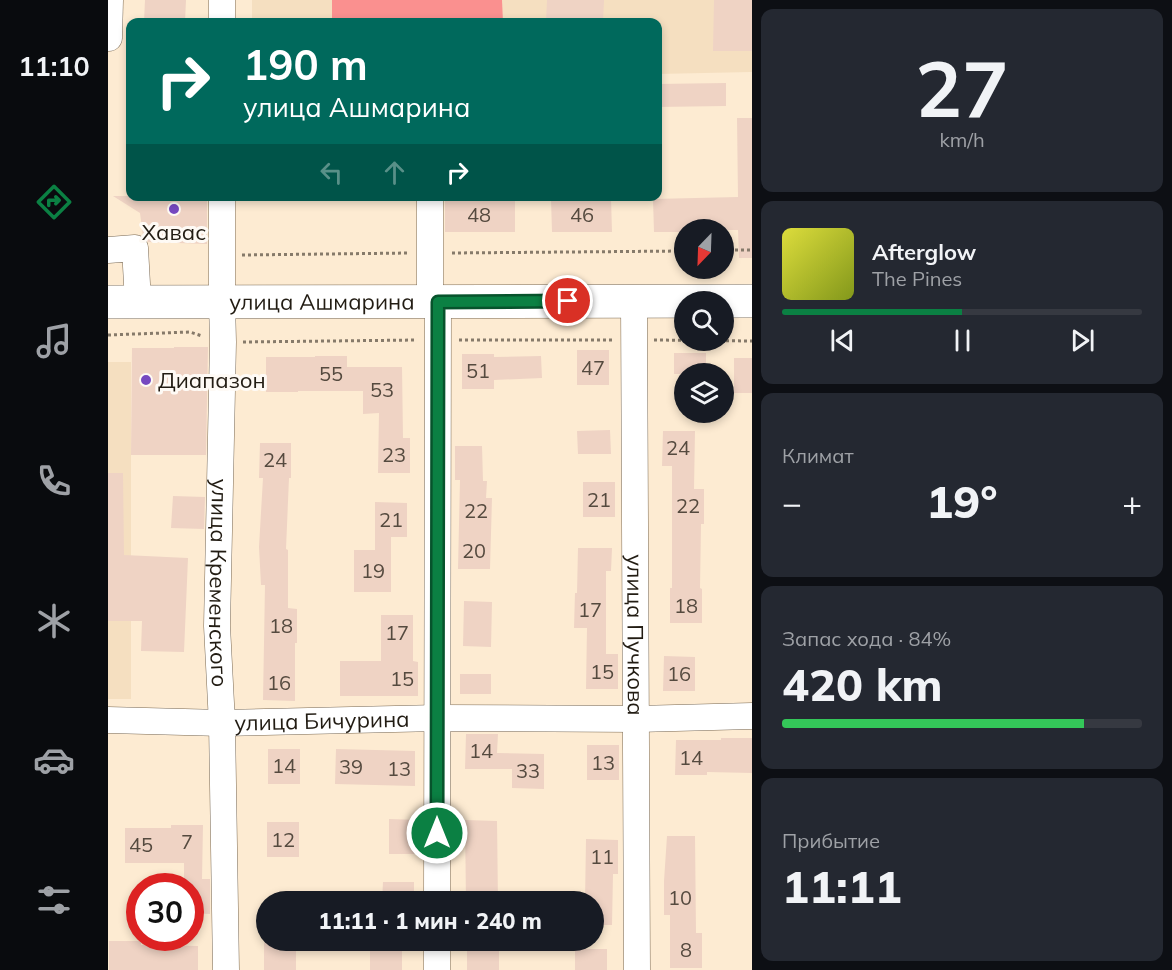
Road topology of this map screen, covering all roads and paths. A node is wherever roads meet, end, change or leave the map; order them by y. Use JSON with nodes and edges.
{"nodes":[{"id":1,"x":110,"y":0,"type":"edge"},
{"id":2,"x":222,"y":0,"type":"edge"},
{"id":3,"x":222,"y":18,"type":"edge"},
{"id":4,"x":109,"y":38,"type":"edge"},
{"id":5,"x":222,"y":201,"type":"edge"},
{"id":6,"x":430,"y":201,"type":"edge"},
{"id":7,"x":108,"y":250,"type":"edge"},
{"id":8,"x":734,"y":250,"type":"edge"},
{"id":9,"x":752,"y":250,"type":"edge"},
{"id":10,"x":434,"y":301,"type":"junction"},
{"id":11,"x":634,"y":301,"type":"junction"},
{"id":12,"x":752,"y":301,"type":"edge"},
{"id":13,"x":123,"y":302,"type":"edge"},
{"id":14,"x":222,"y":302,"type":"junction"},
{"id":15,"x":752,"y":716,"type":"edge"},
{"id":16,"x":438,"y":718,"type":"junction"},
{"id":17,"x":637,"y":719,"type":"junction"},
{"id":18,"x":108,"y":720,"type":"edge"},
{"id":19,"x":222,"y":723,"type":"junction"},
{"id":20,"x":437,"y":891,"type":"edge"},
{"id":21,"x":437,"y":951,"type":"edge"},
{"id":22,"x":226,"y":970,"type":"edge"},
{"id":23,"x":437,"y":970,"type":"edge"},
{"id":24,"x":638,"y":970,"type":"edge"}],
"edges":[{"from":1,"to":4,"type":"street"},
{"from":2,"to":3,"type":"street"},
{"from":5,"to":14,"type":"street","name":"улица Кременского"},
{"from":6,"to":10,"type":"street"},
{"from":7,"to":13,"type":"street"},
{"from":8,"to":9,"type":"path"},
{"from":10,"to":11,"type":"main road","name":"улица Ашмарина"},
{"from":10,"to":14,"type":"main road","name":"улица Ашмарина"},
{"from":10,"to":16,"type":"street"},
{"from":11,"to":12,"type":"main road","name":"улица Ашмарина"},
{"from":11,"to":17,"type":"street","name":"улица Пучкова"},
{"from":13,"to":14,"type":"main road","name":"улица Ашмарина"},
{"from":14,"to":19,"type":"street","name":"улица Кременского"},
{"from":15,"to":17,"type":"street","name":"улица Бичурина"},
{"from":16,"to":17,"type":"street","name":"улица Бичурина"},
{"from":16,"to":19,"type":"street","name":"улица Бичурина"},
{"from":16,"to":20,"type":"street"},
{"from":17,"to":24,"type":"street","name":"улица Пучкова"},
{"from":18,"to":19,"type":"street","name":"улица Бичурина"},
{"from":19,"to":22,"type":"street","name":"улица Кременского"},
{"from":21,"to":23,"type":"street"}]}
